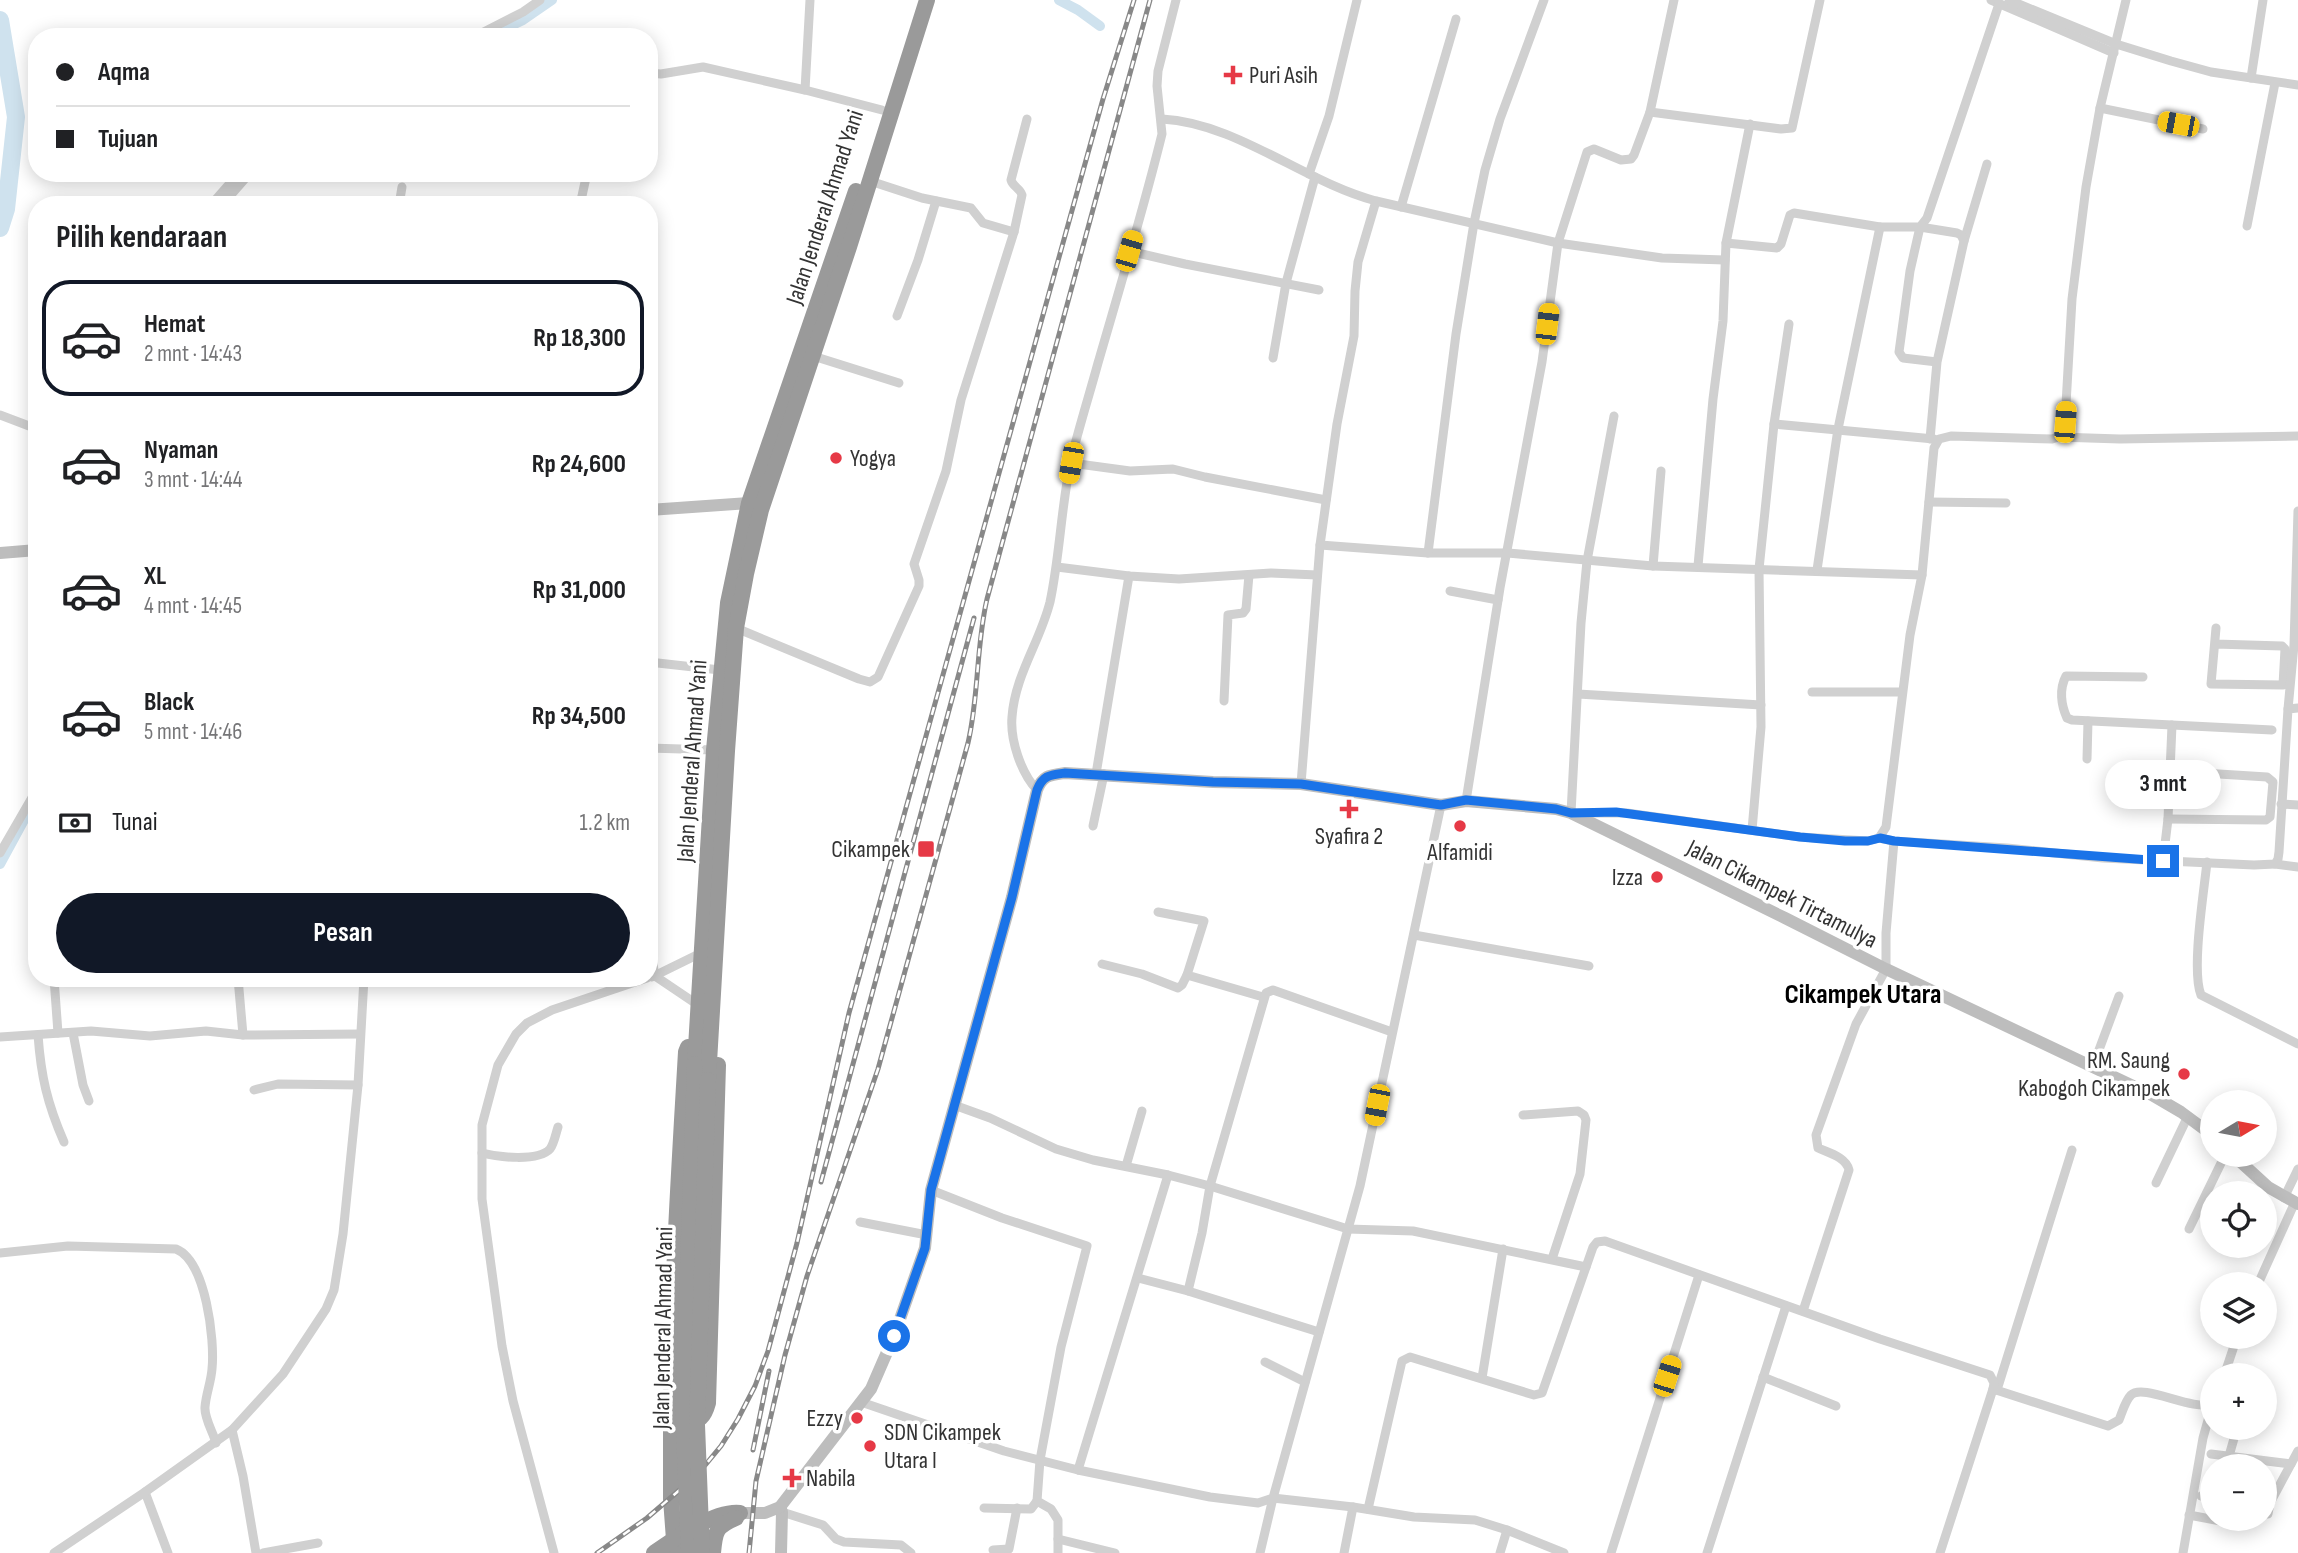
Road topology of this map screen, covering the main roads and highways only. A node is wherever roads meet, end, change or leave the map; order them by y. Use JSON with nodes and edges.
{"nodes":[{"id":1,"x":916,"y":0,"type":"edge"},
{"id":2,"x":927,"y":0,"type":"edge"},
{"id":3,"x":755,"y":506,"type":"junction"},
{"id":4,"x":714,"y":993,"type":"junction"},
{"id":5,"x":696,"y":1027,"type":"junction"},
{"id":6,"x":671,"y":1415,"type":"junction"},
{"id":7,"x":705,"y":1523,"type":"junction"},
{"id":8,"x":674,"y":1546,"type":"edge"},
{"id":9,"x":654,"y":1553,"type":"edge"},
{"id":10,"x":689,"y":1553,"type":"edge"},
{"id":11,"x":702,"y":1553,"type":"edge"},
{"id":12,"x":712,"y":1553,"type":"edge"}],
"edges":[{"from":1,"to":3,"type":"highway","name":"Jalan Jenderal Ahmad Yani"},
{"from":2,"to":3,"type":"highway","name":"Jalan Jenderal Ahmad Yani"},
{"from":3,"to":4,"type":"highway","name":"Jalan Jenderal Ahmad Yani"},
{"from":3,"to":5,"type":"highway","name":"Jalan Jenderal Ahmad Yani"},
{"from":4,"to":6,"type":"highway"},
{"from":4,"to":11,"type":"highway","name":"Jalan Jenderal Ahmad Yani","bridge":true},
{"from":5,"to":6,"type":"highway"},
{"from":5,"to":10,"type":"highway","name":"Jalan Jenderal Ahmad Yani","bridge":true},
{"from":6,"to":8,"type":"highway"},
{"from":7,"to":8,"type":"highway"},
{"from":7,"to":12,"type":"highway"},
{"from":7,"to":12,"type":"highway"},
{"from":8,"to":9,"type":"highway"}]}
